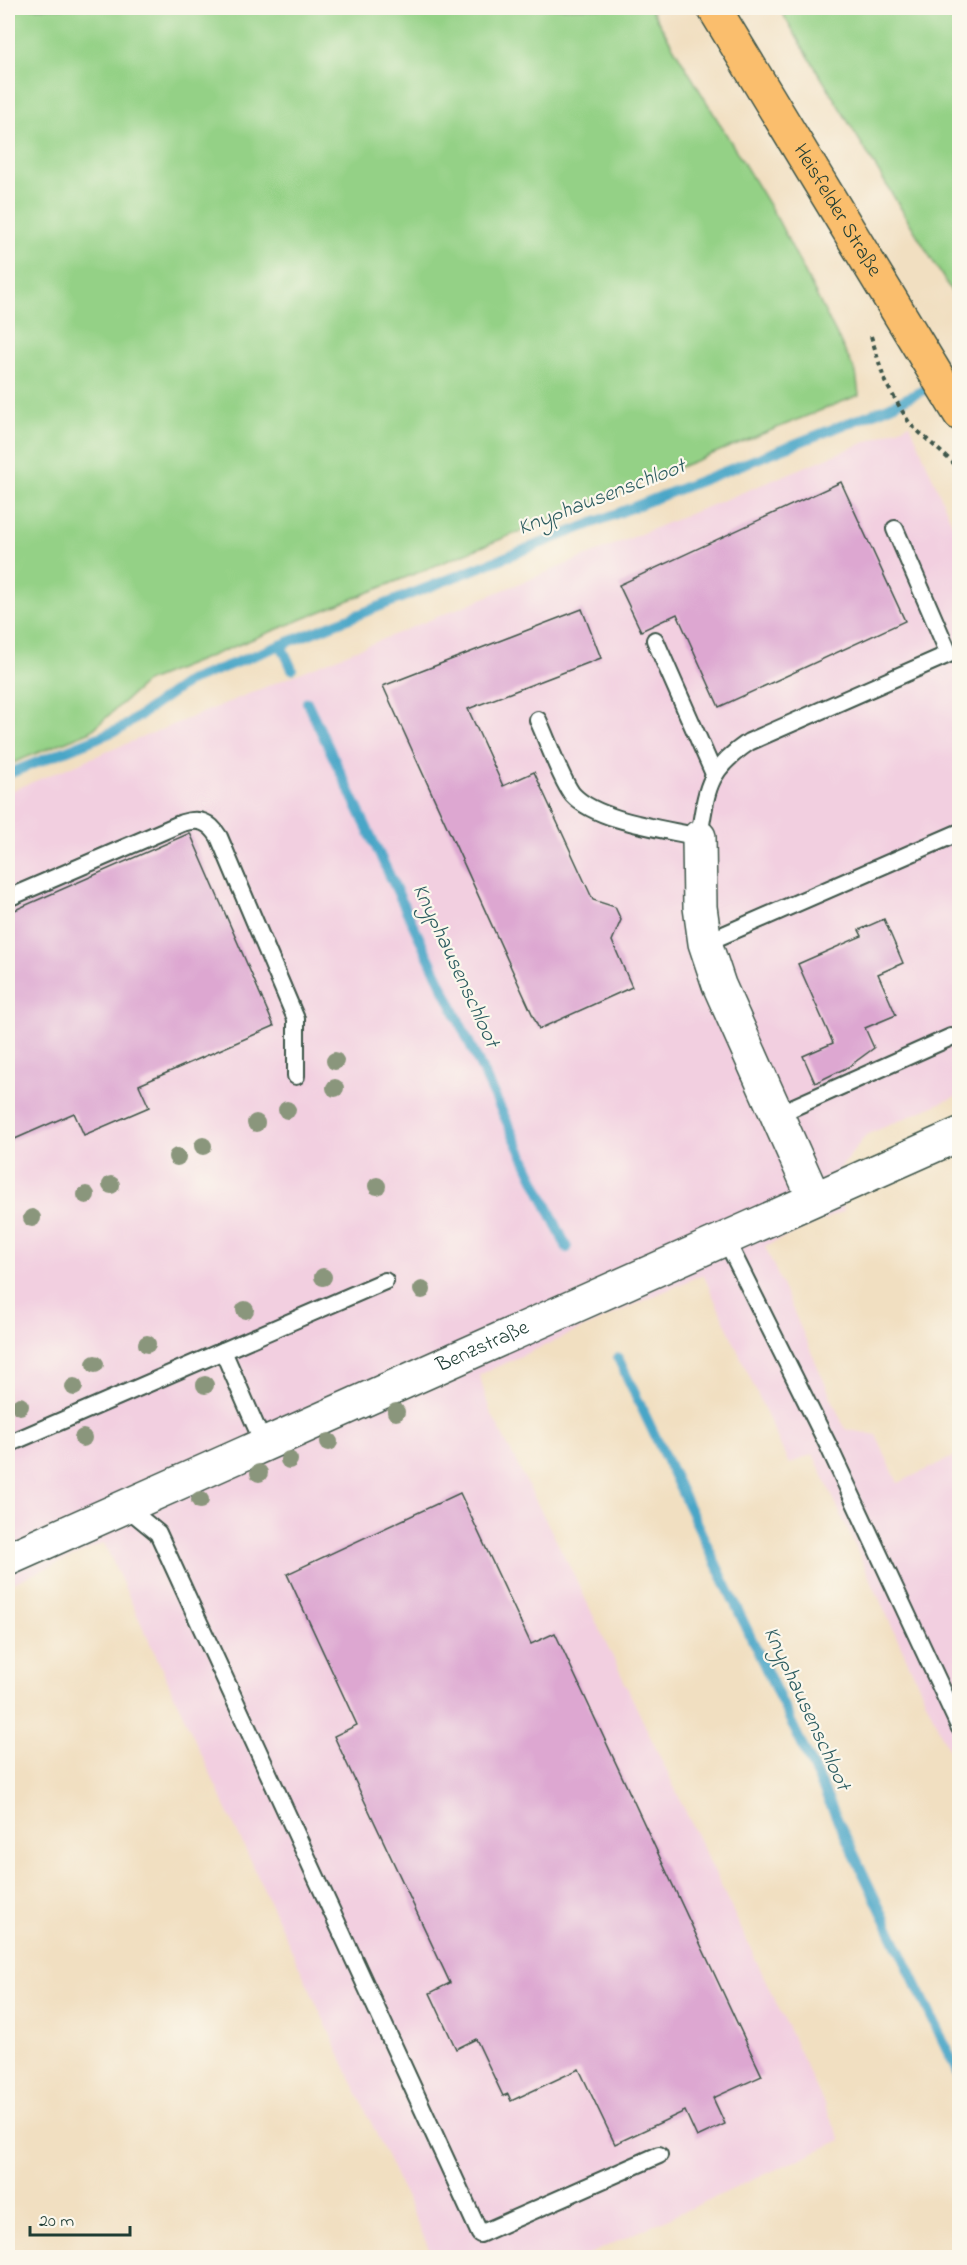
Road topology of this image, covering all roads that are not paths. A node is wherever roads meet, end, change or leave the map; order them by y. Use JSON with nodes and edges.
{"nodes":[{"id":1,"x":714,"y":8,"type":"edge"},
{"id":2,"x":960,"y":414,"type":"edge"},
{"id":3,"x":895,"y":529,"type":"dead end"},
{"id":4,"x":656,"y":640,"type":"dead end"},
{"id":5,"x":538,"y":720,"type":"dead end"},
{"id":6,"x":714,"y":774,"type":"junction"},
{"id":7,"x":960,"y":832,"type":"edge"},
{"id":8,"x":699,"y":837,"type":"junction"},
{"id":9,"x":8,"y":898,"type":"edge"},
{"id":10,"x":705,"y":943,"type":"junction"},
{"id":11,"x":951,"y":1037,"type":"dead end"},
{"id":12,"x":296,"y":1076,"type":"dead end"},
{"id":13,"x":776,"y":1115,"type":"junction"},
{"id":14,"x":960,"y":1134,"type":"edge"},
{"id":15,"x":814,"y":1198,"type":"junction"},
{"id":16,"x":725,"y":1238,"type":"junction"},
{"id":17,"x":385,"y":1281,"type":"dead end"},
{"id":18,"x":223,"y":1351,"type":"junction"},
{"id":19,"x":8,"y":1444,"type":"edge"},
{"id":20,"x":264,"y":1444,"type":"junction"},
{"id":21,"x":125,"y":1506,"type":"junction"},
{"id":22,"x":8,"y":1559,"type":"edge"},
{"id":23,"x":960,"y":1728,"type":"edge"},
{"id":24,"x":659,"y":2155,"type":"dead end"}],
"edges":[{"from":1,"to":2,"type":"main road","name":"Heisfelder Straße"},
{"from":3,"to":6,"type":"lane"},
{"from":4,"to":6,"type":"lane"},
{"from":5,"to":8,"type":"lane"},
{"from":6,"to":8,"type":"lane"},
{"from":7,"to":10,"type":"lane"},
{"from":8,"to":10,"type":"street"},
{"from":9,"to":12,"type":"lane"},
{"from":10,"to":13,"type":"street"},
{"from":11,"to":13,"type":"lane"},
{"from":13,"to":15,"type":"street"},
{"from":14,"to":15,"type":"street","name":"Benzstraße"},
{"from":15,"to":16,"type":"street","name":"Benzstraße"},
{"from":16,"to":20,"type":"street","name":"Benzstraße"},
{"from":16,"to":23,"type":"lane"},
{"from":17,"to":18,"type":"lane"},
{"from":18,"to":19,"type":"lane"},
{"from":18,"to":20,"type":"lane"},
{"from":20,"to":21,"type":"street","name":"Benzstraße"},
{"from":21,"to":22,"type":"street","name":"Benzstraße"},
{"from":21,"to":24,"type":"lane"}]}
